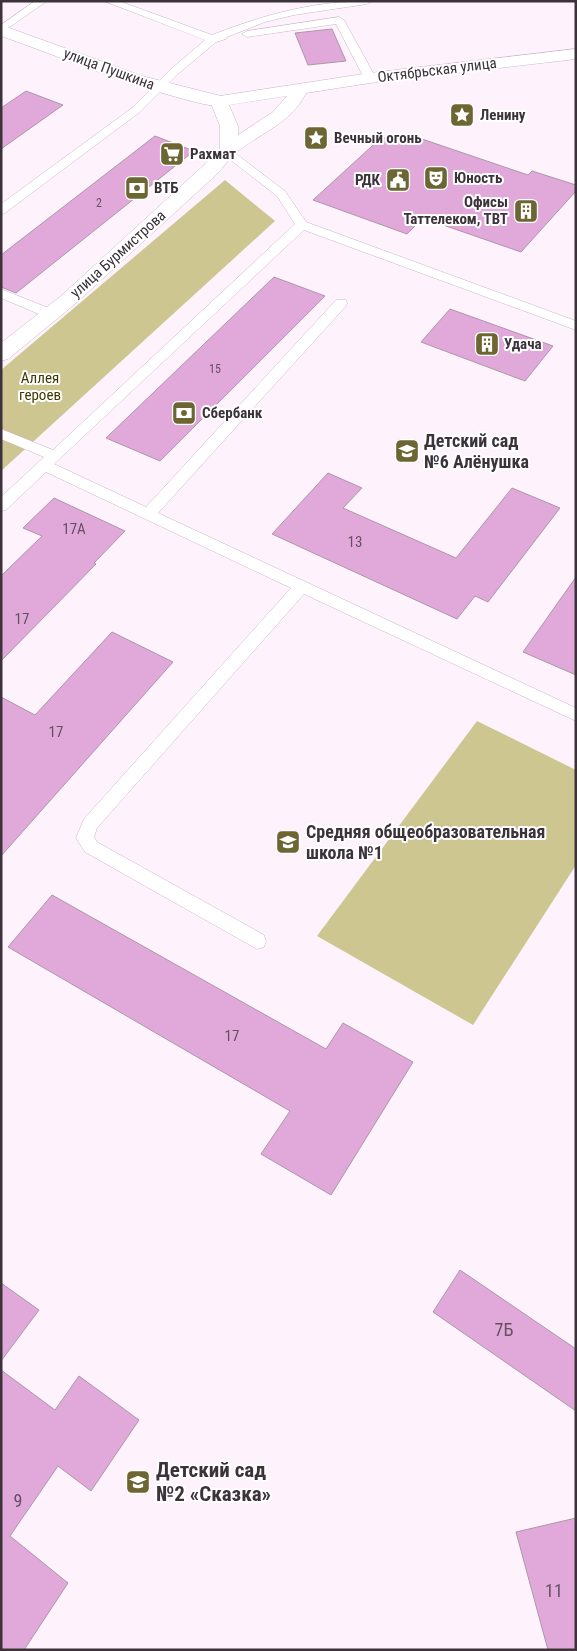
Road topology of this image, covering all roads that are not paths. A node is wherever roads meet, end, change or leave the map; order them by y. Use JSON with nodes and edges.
{"nodes":[{"id":1,"x":42,"y":1,"type":"edge"},
{"id":2,"x":109,"y":1,"type":"edge"},
{"id":3,"x":367,"y":1,"type":"edge"},
{"id":4,"x":4,"y":34,"type":"edge"},
{"id":5,"x":212,"y":39,"type":"junction"},
{"id":6,"x":576,"y":54,"type":"edge"},
{"id":7,"x":370,"y":78,"type":"junction"},
{"id":8,"x":159,"y":88,"type":"junction"},
{"id":9,"x":299,"y":90,"type":"junction"},
{"id":10,"x":219,"y":101,"type":"junction"},
{"id":11,"x":228,"y":151,"type":"junction"},
{"id":12,"x":1,"y":210,"type":"edge"},
{"id":13,"x":302,"y":225,"type":"junction"},
{"id":14,"x":1,"y":293,"type":"edge"},
{"id":15,"x":340,"y":303,"type":"dead end"},
{"id":16,"x":51,"y":314,"type":"junction"},
{"id":17,"x":576,"y":326,"type":"edge"},
{"id":18,"x":1,"y":354,"type":"edge"},
{"id":19,"x":1,"y":434,"type":"edge"},
{"id":20,"x":50,"y":461,"type":"junction"},
{"id":21,"x":1,"y":506,"type":"edge"},
{"id":22,"x":148,"y":514,"type":"junction"},
{"id":23,"x":302,"y":586,"type":"junction"},
{"id":24,"x":576,"y":715,"type":"edge"},
{"id":25,"x":257,"y":941,"type":"dead end"}],
"edges":[{"from":1,"to":4,"type":"lane"},
{"from":2,"to":5,"type":"lane"},
{"from":3,"to":5,"type":"lane"},
{"from":4,"to":8,"type":"street","name":"улица Пушкина"},
{"from":5,"to":7,"type":"lane"},
{"from":5,"to":8,"type":"lane"},
{"from":6,"to":7,"type":"street","name":"Октябрьская улица"},
{"from":7,"to":9,"type":"street","name":"Октябрьская улица"},
{"from":8,"to":10,"type":"street","name":"улица Пушкина"},
{"from":8,"to":12,"type":"lane"},
{"from":9,"to":10,"type":"street","name":"Октябрьская улица"},
{"from":9,"to":11,"type":"street","name":"улица Бурмистрова"},
{"from":10,"to":11,"type":"street"},
{"from":11,"to":13,"type":"lane"},
{"from":11,"to":16,"type":"street","name":"улица Бурмистрова"},
{"from":13,"to":17,"type":"lane"},
{"from":13,"to":20,"type":"lane"},
{"from":14,"to":16,"type":"lane"},
{"from":15,"to":22,"type":"lane"},
{"from":16,"to":18,"type":"street","name":"улица Бурмистрова"},
{"from":19,"to":20,"type":"lane"},
{"from":20,"to":21,"type":"lane"},
{"from":20,"to":22,"type":"lane"},
{"from":22,"to":23,"type":"lane"},
{"from":23,"to":24,"type":"lane"},
{"from":23,"to":25,"type":"lane"}]}
